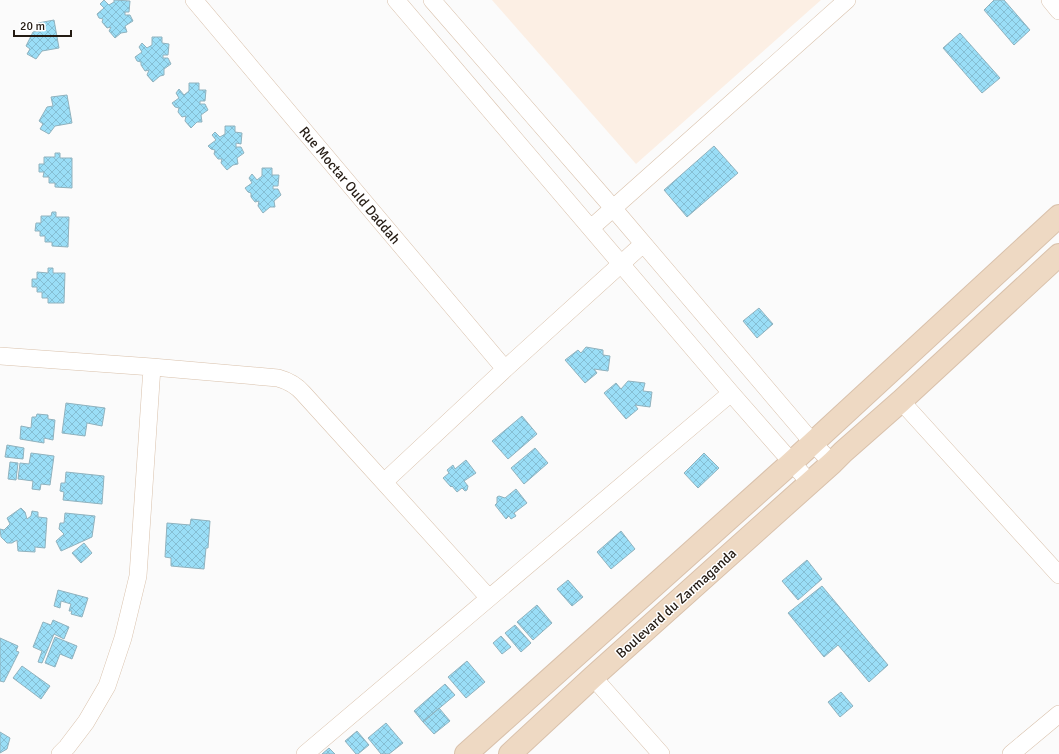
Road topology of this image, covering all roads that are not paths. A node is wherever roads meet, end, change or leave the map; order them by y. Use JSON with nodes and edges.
{"nodes":[{"id":1,"x":194,"y":0,"type":"edge"},
{"id":2,"x":396,"y":0,"type":"edge"},
{"id":3,"x":432,"y":0,"type":"edge"},
{"id":4,"x":847,"y":0,"type":"edge"},
{"id":5,"x":1050,"y":0,"type":"edge"},
{"id":6,"x":1059,"y":11,"type":"edge"},
{"id":7,"x":612,"y":208,"type":"junction"},
{"id":8,"x":1059,"y":216,"type":"edge"},
{"id":9,"x":591,"y":228,"type":"junction"},
{"id":10,"x":643,"y":244,"type":"junction"},
{"id":11,"x":1059,"y":255,"type":"edge"},
{"id":12,"x":622,"y":264,"type":"junction"},
{"id":13,"x":0,"y":356,"type":"edge"},
{"id":14,"x":152,"y":367,"type":"junction"},
{"id":15,"x":505,"y":369,"type":"junction"},
{"id":16,"x":731,"y":393,"type":"junction"},
{"id":17,"x":901,"y":401,"type":"junction"},
{"id":18,"x":813,"y":443,"type":"junction"},
{"id":19,"x":837,"y":457,"type":"junction"},
{"id":20,"x":791,"y":462,"type":"junction"},
{"id":21,"x":384,"y":482,"type":"junction"},
{"id":22,"x":810,"y":483,"type":"junction"},
{"id":23,"x":1059,"y":575,"type":"edge"},
{"id":24,"x":489,"y":598,"type":"junction"},
{"id":25,"x":593,"y":677,"type":"junction"},
{"id":26,"x":1059,"y":714,"type":"edge"},
{"id":27,"x":60,"y":754,"type":"edge"},
{"id":28,"x":305,"y":754,"type":"edge"},
{"id":29,"x":466,"y":754,"type":"edge"},
{"id":30,"x":510,"y":754,"type":"edge"},
{"id":31,"x":661,"y":754,"type":"edge"},
{"id":32,"x":1011,"y":754,"type":"edge"}],
"edges":[{"from":1,"to":15,"type":"street","name":"Rue Moctar Ould Daddah"},
{"from":2,"to":9,"type":"street"},
{"from":3,"to":7,"type":"street"},
{"from":4,"to":7,"type":"street"},
{"from":5,"to":6,"type":"street"},
{"from":7,"to":9,"type":"street"},
{"from":7,"to":10,"type":"street"},
{"from":8,"to":18,"type":"main road","name":"Boulevard du Zarmaganda"},
{"from":9,"to":12,"type":"street"},
{"from":10,"to":12,"type":"street"},
{"from":10,"to":18,"type":"street"},
{"from":11,"to":17,"type":"main road","name":"Boulevard du Zarmaganda"},
{"from":12,"to":15,"type":"street"},
{"from":12,"to":16,"type":"street"},
{"from":13,"to":14,"type":"street"},
{"from":14,"to":21,"type":"street"},
{"from":14,"to":27,"type":"street"},
{"from":15,"to":21,"type":"street"},
{"from":16,"to":20,"type":"street"},
{"from":16,"to":24,"type":"street"},
{"from":17,"to":19,"type":"main road","name":"Boulevard du Zarmaganda"},
{"from":17,"to":23,"type":"street"},
{"from":18,"to":19,"type":"street"},
{"from":18,"to":20,"type":"main road","name":"Boulevard du Zarmaganda"},
{"from":19,"to":22,"type":"main road","name":"Boulevard du Zarmaganda"},
{"from":20,"to":22,"type":"street"},
{"from":20,"to":29,"type":"main road","name":"Boulevard du Zarmaganda"},
{"from":21,"to":24,"type":"street"},
{"from":22,"to":25,"type":"main road","name":"Boulevard du Zarmaganda"},
{"from":24,"to":28,"type":"street"},
{"from":25,"to":30,"type":"main road","name":"Boulevard du Zarmaganda"},
{"from":25,"to":31,"type":"street"},
{"from":26,"to":32,"type":"street"}]}
